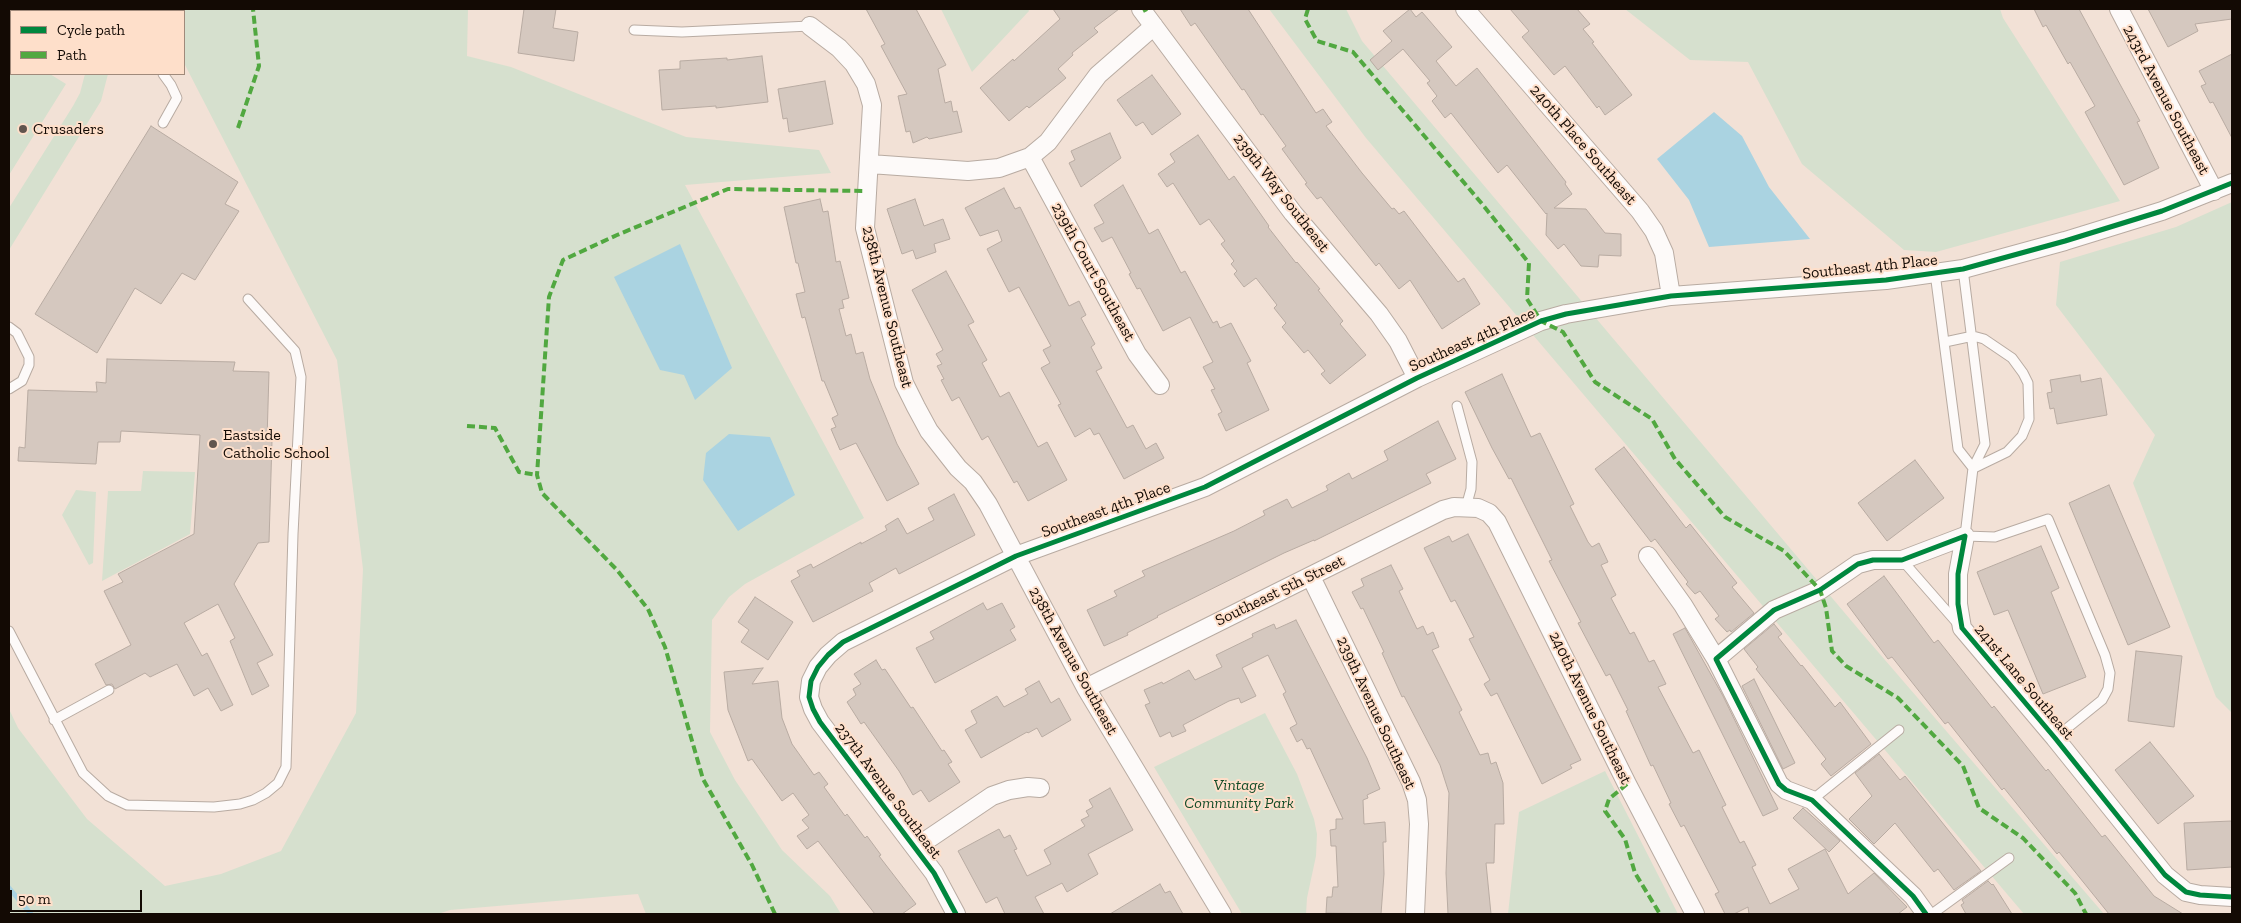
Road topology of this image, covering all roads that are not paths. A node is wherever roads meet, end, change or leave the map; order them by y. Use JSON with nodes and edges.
{"nodes":[{"id":1,"x":1142,"y":9,"type":"edge"},
{"id":2,"x":1465,"y":9,"type":"edge"},
{"id":3,"x":2119,"y":9,"type":"edge"},
{"id":4,"x":810,"y":26,"type":"joint"},
{"id":5,"x":1154,"y":26,"type":"junction"},
{"id":6,"x":634,"y":30,"type":"dead end"},
{"id":7,"x":163,"y":75,"type":"edge"},
{"id":8,"x":163,"y":123,"type":"dead end"},
{"id":9,"x":1030,"y":157,"type":"junction"},
{"id":10,"x":870,"y":164,"type":"junction"},
{"id":11,"x":2232,"y":183,"type":"edge"},
{"id":12,"x":2214,"y":191,"type":"junction"},
{"id":13,"x":1963,"y":269,"type":"junction"},
{"id":14,"x":1935,"y":273,"type":"junction"},
{"id":15,"x":1671,"y":296,"type":"junction"},
{"id":16,"x":248,"y":299,"type":"dead end"},
{"id":17,"x":9,"y":327,"type":"edge"},
{"id":18,"x":1973,"y":336,"type":"junction"},
{"id":19,"x":1945,"y":342,"type":"junction"},
{"id":20,"x":1416,"y":378,"type":"junction"},
{"id":21,"x":1160,"y":384,"type":"dead end"},
{"id":22,"x":9,"y":389,"type":"edge"},
{"id":23,"x":1457,"y":406,"type":"dead end"},
{"id":24,"x":1973,"y":468,"type":"junction"},
{"id":25,"x":1472,"y":507,"type":"junction"},
{"id":26,"x":1965,"y":536,"type":"junction"},
{"id":27,"x":1016,"y":556,"type":"junction"},
{"id":28,"x":1648,"y":556,"type":"dead end"},
{"id":29,"x":1902,"y":560,"type":"junction"},
{"id":30,"x":1310,"y":577,"type":"junction"},
{"id":31,"x":1962,"y":628,"type":"junction"},
{"id":32,"x":9,"y":632,"type":"edge"},
{"id":33,"x":1716,"y":659,"type":"junction"},
{"id":34,"x":811,"y":681,"type":"joint"},
{"id":35,"x":1086,"y":688,"type":"junction"},
{"id":36,"x":108,"y":690,"type":"dead end"},
{"id":37,"x":54,"y":720,"type":"junction"},
{"id":38,"x":1899,"y":730,"type":"dead end"},
{"id":39,"x":2056,"y":738,"type":"junction"},
{"id":40,"x":1040,"y":788,"type":"dead end"},
{"id":41,"x":1812,"y":800,"type":"junction"},
{"id":42,"x":915,"y":848,"type":"junction"},
{"id":43,"x":2010,"y":858,"type":"dead end"},
{"id":44,"x":2232,"y":897,"type":"edge"},
{"id":45,"x":956,"y":914,"type":"edge"},
{"id":46,"x":1222,"y":914,"type":"edge"},
{"id":47,"x":1414,"y":914,"type":"edge"},
{"id":48,"x":1695,"y":914,"type":"edge"},
{"id":49,"x":1926,"y":914,"type":"edge"},
{"id":50,"x":1932,"y":914,"type":"edge"}],
"edges":[{"from":1,"to":5,"type":"street","name":"239th Way Southeast"},
{"from":2,"to":15,"type":"street","name":"240th Place Southeast"},
{"from":3,"to":12,"type":"street","name":"243rd Avenue Southeast"},
{"from":4,"to":6,"type":"lane"},
{"from":4,"to":10,"type":"street","name":"238th Avenue Southeast"},
{"from":5,"to":9,"type":"street"},
{"from":5,"to":20,"type":"street","name":"239th Way Southeast"},
{"from":7,"to":8,"type":"lane"},
{"from":9,"to":10,"type":"street"},
{"from":9,"to":21,"type":"street","name":"239th Court Southeast"},
{"from":10,"to":27,"type":"street","name":"238th Avenue Southeast"},
{"from":11,"to":12,"type":"street","name":"Southeast 4th Place"},
{"from":12,"to":13,"type":"street","name":"Southeast 4th Place"},
{"from":13,"to":14,"type":"street","name":"Southeast 4th Place"},
{"from":13,"to":18,"type":"lane","name":"241st Lane Southeast"},
{"from":14,"to":15,"type":"street","name":"Southeast 4th Place"},
{"from":14,"to":19,"type":"lane"},
{"from":15,"to":20,"type":"street","name":"Southeast 4th Place"},
{"from":16,"to":37,"type":"lane"},
{"from":17,"to":22,"type":"lane"},
{"from":18,"to":19,"type":"lane"},
{"from":18,"to":24,"type":"lane","name":"241st Lane Southeast"},
{"from":18,"to":24,"type":"lane"},
{"from":19,"to":24,"type":"lane"},
{"from":20,"to":27,"type":"street","name":"Southeast 4th Place"},
{"from":23,"to":25,"type":"lane"},
{"from":24,"to":26,"type":"lane","name":"241st Lane Southeast"},
{"from":25,"to":30,"type":"street","name":"Southeast 5th Street"},
{"from":25,"to":48,"type":"street","name":"240th Avenue Southeast"},
{"from":26,"to":29,"type":"street","name":"241st Lane Southeast"},
{"from":26,"to":31,"type":"street","name":"241st Lane Southeast"},
{"from":26,"to":39,"type":"lane","name":"241st Lane Southeast"},
{"from":27,"to":34,"type":"street","name":"Southeast 4th Place"},
{"from":27,"to":35,"type":"street","name":"238th Avenue Southeast"},
{"from":28,"to":33,"type":"street"},
{"from":29,"to":31,"type":"lane"},
{"from":29,"to":33,"type":"street","name":"241st Lane Southeast"},
{"from":30,"to":35,"type":"street","name":"Southeast 5th Street"},
{"from":30,"to":47,"type":"street","name":"239th Avenue Southeast"},
{"from":31,"to":39,"type":"street","name":"241st Lane Southeast"},
{"from":32,"to":37,"type":"lane"},
{"from":33,"to":41,"type":"street"},
{"from":34,"to":42,"type":"street","name":"237th Avenue Southeast"},
{"from":35,"to":46,"type":"street","name":"238th Avenue Southeast"},
{"from":36,"to":37,"type":"lane"},
{"from":38,"to":41,"type":"lane"},
{"from":39,"to":44,"type":"street","name":"241st Lane Southeast"},
{"from":40,"to":42,"type":"street"},
{"from":41,"to":49,"type":"street"},
{"from":42,"to":45,"type":"street","name":"237th Avenue Southeast"},
{"from":43,"to":50,"type":"lane"}]}
